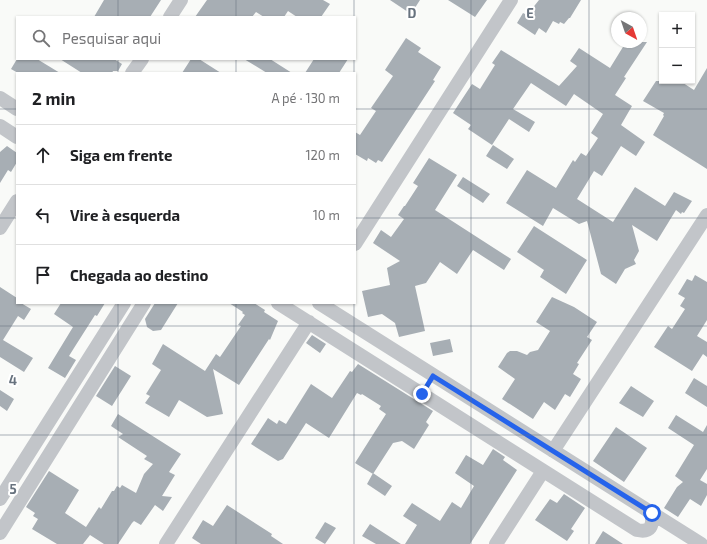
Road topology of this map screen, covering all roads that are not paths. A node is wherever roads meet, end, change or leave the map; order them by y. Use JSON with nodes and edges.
{"nodes":[{"id":1,"x":181,"y":0,"type":"edge"},
{"id":2,"x":512,"y":0,"type":"edge"},
{"id":3,"x":171,"y":16,"type":"edge"},
{"id":4,"x":141,"y":60,"type":"edge"},
{"id":5,"x":133,"y":72,"type":"edge"},
{"id":6,"x":0,"y":98,"type":"edge"},
{"id":7,"x":16,"y":108,"type":"edge"},
{"id":8,"x":0,"y":126,"type":"edge"},
{"id":9,"x":16,"y":136,"type":"edge"},
{"id":10,"x":16,"y":203,"type":"edge"},
{"id":11,"x":707,"y":215,"type":"edge"},
{"id":12,"x":0,"y":228,"type":"edge"},
{"id":13,"x":356,"y":242,"type":"edge"},
{"id":14,"x":123,"y":304,"type":"edge"},
{"id":15,"x":143,"y":304,"type":"edge"},
{"id":16,"x":280,"y":304,"type":"edge"},
{"id":17,"x":322,"y":304,"type":"edge"},
{"id":18,"x":309,"y":322,"type":"junction"},
{"id":19,"x":94,"y":350,"type":"junction"},
{"id":20,"x":110,"y":359,"type":"junction"},
{"id":21,"x":433,"y":376,"type":"junction"},
{"id":22,"x":422,"y":394,"type":"junction"},
{"id":23,"x":553,"y":451,"type":"junction"},
{"id":24,"x":543,"y":471,"type":"junction"},
{"id":25,"x":0,"y":499,"type":"edge"},
{"id":26,"x":652,"y":513,"type":"junction"},
{"id":27,"x":2,"y":525,"type":"edge"},
{"id":28,"x":166,"y":544,"type":"edge"},
{"id":29,"x":496,"y":544,"type":"edge"},
{"id":30,"x":701,"y":544,"type":"edge"}],
"edges":[{"from":1,"to":3,"type":"street"},
{"from":2,"to":13,"type":"street"},
{"from":4,"to":5,"type":"street"},
{"from":6,"to":7,"type":"street"},
{"from":8,"to":9,"type":"street"},
{"from":10,"to":12,"type":"street"},
{"from":11,"to":23,"type":"street"},
{"from":14,"to":19,"type":"street"},
{"from":15,"to":20,"type":"street"},
{"from":16,"to":18,"type":"street"},
{"from":17,"to":21,"type":"street"},
{"from":18,"to":22,"type":"street"},
{"from":18,"to":28,"type":"street"},
{"from":19,"to":20,"type":"street"},
{"from":19,"to":25,"type":"street"},
{"from":20,"to":27,"type":"street"},
{"from":21,"to":22,"type":"street"},
{"from":21,"to":23,"type":"street"},
{"from":22,"to":24,"type":"street"},
{"from":23,"to":26,"type":"street"},
{"from":24,"to":26,"type":"street"},
{"from":24,"to":29,"type":"street"},
{"from":26,"to":30,"type":"street"}]}
